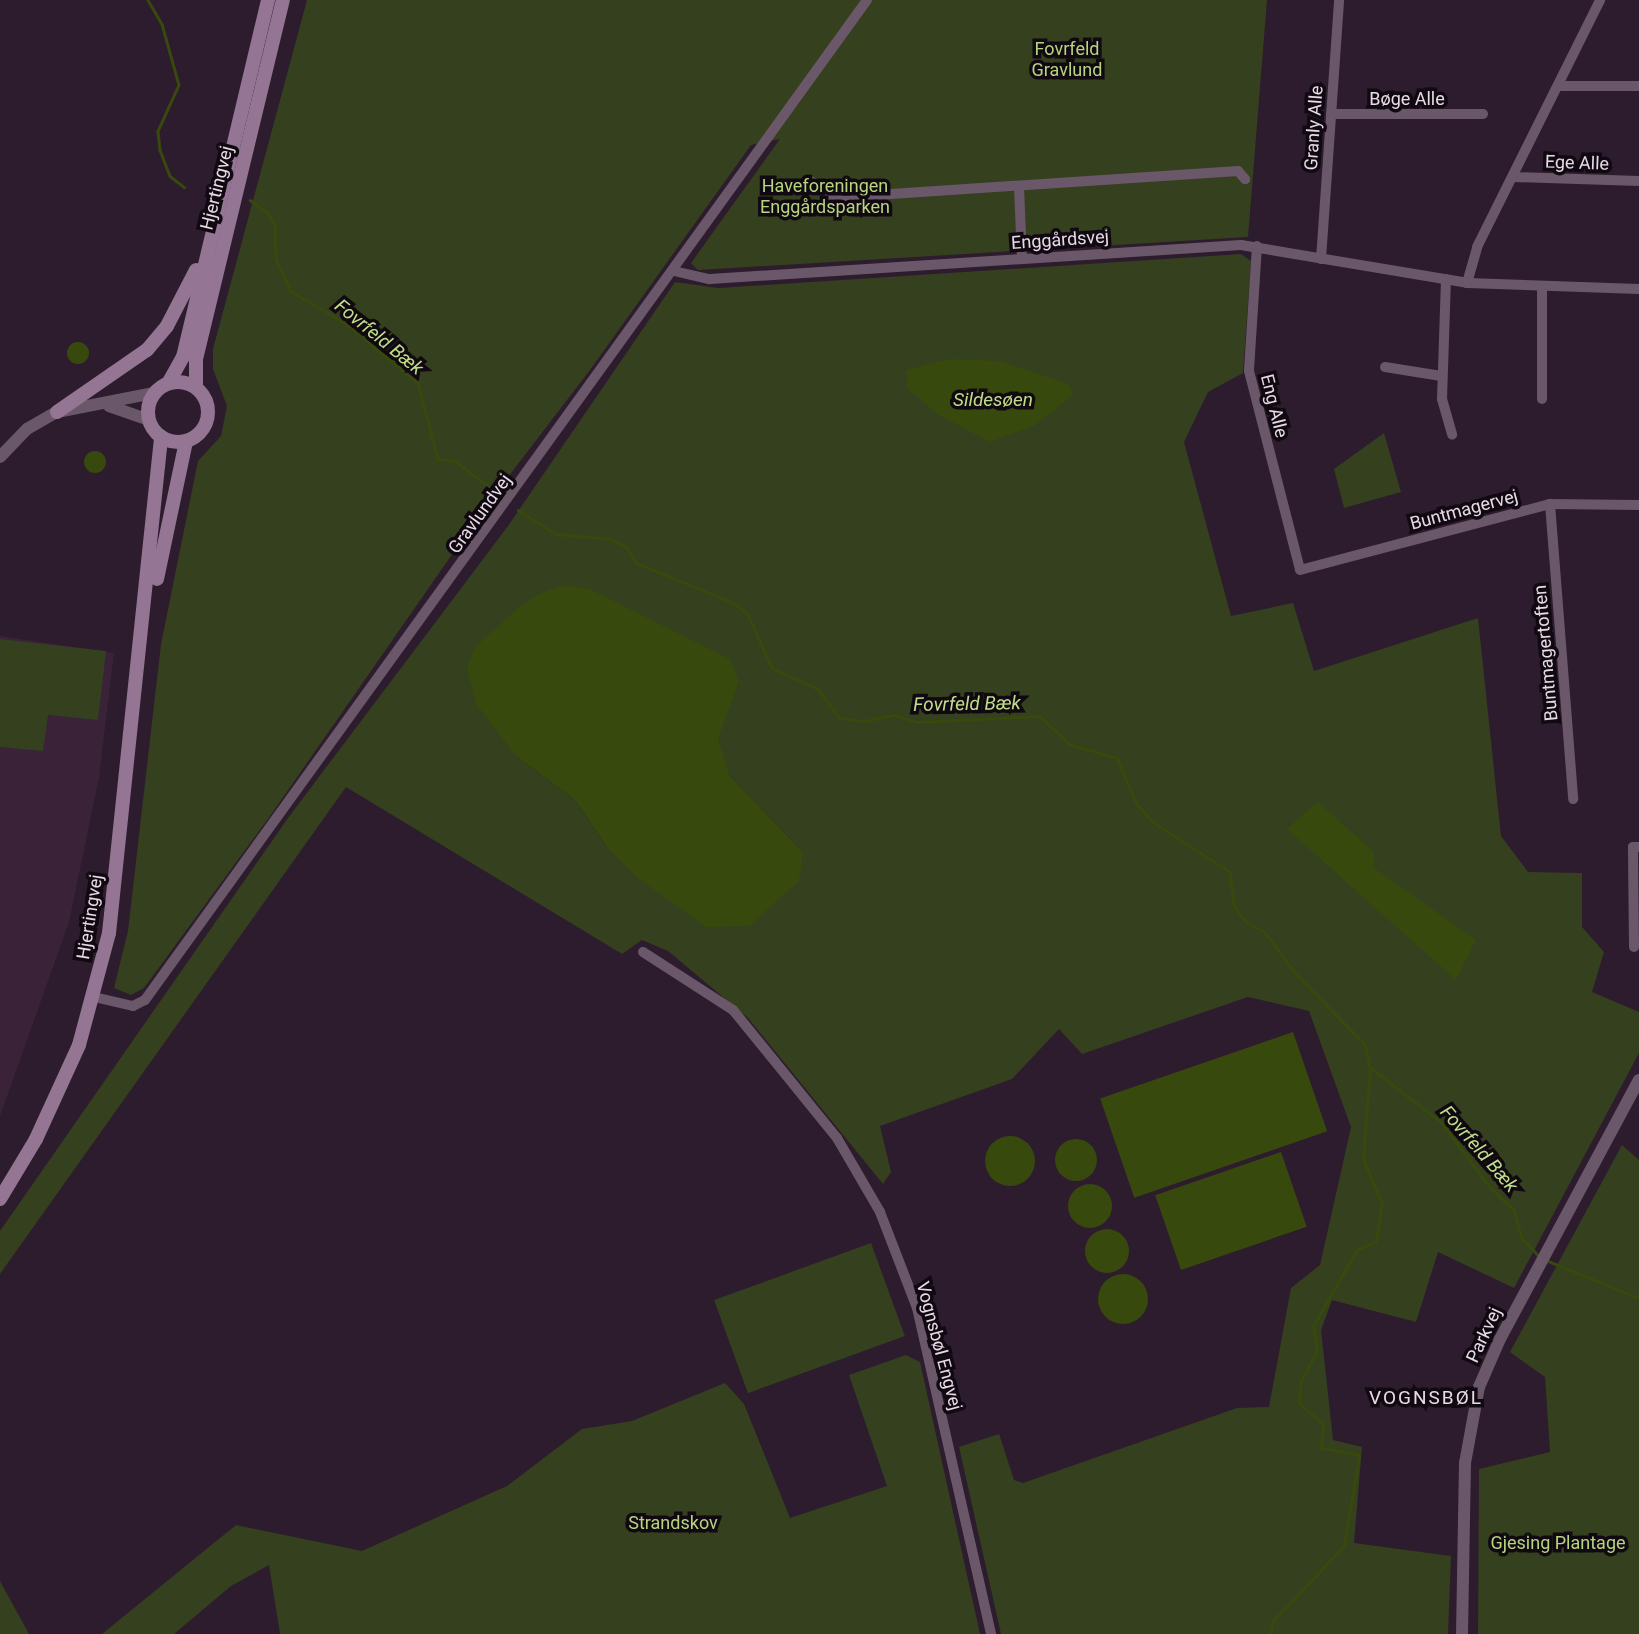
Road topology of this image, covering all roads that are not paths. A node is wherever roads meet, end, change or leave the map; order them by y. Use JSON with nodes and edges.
{"nodes":[{"id":1,"x":268,"y":0,"type":"edge"},
{"id":2,"x":283,"y":0,"type":"edge"},
{"id":3,"x":867,"y":0,"type":"edge"},
{"id":4,"x":1339,"y":0,"type":"edge"},
{"id":5,"x":1600,"y":0,"type":"edge"},
{"id":6,"x":1558,"y":86,"type":"junction"},
{"id":7,"x":1639,"y":86,"type":"edge"},
{"id":8,"x":1331,"y":114,"type":"junction"},
{"id":9,"x":1482,"y":114,"type":"dead end"},
{"id":10,"x":227,"y":168,"type":"junction"},
{"id":11,"x":1513,"y":177,"type":"junction"},
{"id":12,"x":809,"y":180,"type":"dead end"},
{"id":13,"x":1245,"y":180,"type":"dead end"},
{"id":14,"x":1639,"y":181,"type":"edge"},
{"id":15,"x":1019,"y":187,"type":"junction"},
{"id":16,"x":1257,"y":246,"type":"junction"},
{"id":17,"x":1022,"y":258,"type":"junction"},
{"id":18,"x":1321,"y":259,"type":"junction"},
{"id":19,"x":674,"y":271,"type":"junction"},
{"id":20,"x":1446,"y":279,"type":"junction"},
{"id":21,"x":1466,"y":283,"type":"junction"},
{"id":22,"x":1542,"y":286,"type":"junction"},
{"id":23,"x":1639,"y":289,"type":"edge"},
{"id":24,"x":1385,"y":367,"type":"dead end"},
{"id":25,"x":1441,"y":376,"type":"junction"},
{"id":26,"x":169,"y":382,"type":"junction"},
{"id":27,"x":196,"y":387,"type":"junction"},
{"id":28,"x":154,"y":393,"type":"junction"},
{"id":29,"x":1542,"y":400,"type":"dead end"},
{"id":30,"x":101,"y":405,"type":"junction"},
{"id":31,"x":57,"y":412,"type":"junction"},
{"id":32,"x":149,"y":420,"type":"junction"},
{"id":33,"x":1451,"y":435,"type":"dead end"},
{"id":34,"x":161,"y":437,"type":"junction"},
{"id":35,"x":186,"y":441,"type":"junction"},
{"id":36,"x":0,"y":457,"type":"edge"},
{"id":37,"x":1550,"y":504,"type":"junction"},
{"id":38,"x":1639,"y":505,"type":"edge"},
{"id":39,"x":1300,"y":570,"type":"joint"},
{"id":40,"x":146,"y":621,"type":"junction"},
{"id":41,"x":1573,"y":799,"type":"dead end"},
{"id":42,"x":1639,"y":847,"type":"edge"},
{"id":43,"x":1634,"y":947,"type":"dead end"},
{"id":44,"x":643,"y":952,"type":"dead end"},
{"id":45,"x":94,"y":997,"type":"junction"},
{"id":46,"x":1639,"y":1080,"type":"edge"},
{"id":47,"x":0,"y":1199,"type":"edge"},
{"id":48,"x":991,"y":1634,"type":"edge"},
{"id":49,"x":1462,"y":1634,"type":"edge"}],
"edges":[{"from":1,"to":10,"type":"main road","name":"Hjertingvej"},
{"from":2,"to":27,"type":"main road","name":"Hjertingvej"},
{"from":3,"to":19,"type":"street","name":"Gravlundvej"},
{"from":4,"to":8,"type":"street","name":"Granly Alle"},
{"from":5,"to":6,"type":"street","name":"Ege Alle"},
{"from":6,"to":7,"type":"street"},
{"from":6,"to":11,"type":"street","name":"Ege Alle"},
{"from":8,"to":9,"type":"street","name":"Bøge Alle"},
{"from":8,"to":18,"type":"street","name":"Granly Alle"},
{"from":10,"to":26,"type":"main road","name":"Hjertingvej"},
{"from":10,"to":31,"type":"main road"},
{"from":11,"to":14,"type":"street","name":"Ege Alle"},
{"from":11,"to":21,"type":"street","name":"Ege Alle"},
{"from":12,"to":15,"type":"street"},
{"from":13,"to":15,"type":"street"},
{"from":15,"to":17,"type":"street"},
{"from":16,"to":17,"type":"street","name":"Enggårdsvej"},
{"from":16,"to":18,"type":"street","name":"Enggårdsvej"},
{"from":16,"to":39,"type":"street","name":"Eng Alle"},
{"from":17,"to":19,"type":"street","name":"Enggårdsvej"},
{"from":18,"to":20,"type":"street","name":"Enggårdsvej"},
{"from":19,"to":45,"type":"street","name":"Gravlundvej"},
{"from":20,"to":21,"type":"street","name":"Enggårdsvej"},
{"from":20,"to":25,"type":"street"},
{"from":21,"to":22,"type":"street","name":"Enggårdsvej"},
{"from":22,"to":23,"type":"street","name":"Enggårdsvej"},
{"from":22,"to":29,"type":"street"},
{"from":24,"to":25,"type":"street"},
{"from":25,"to":33,"type":"street"},
{"from":26,"to":27,"type":"main road"},
{"from":26,"to":28,"type":"main road"},
{"from":27,"to":35,"type":"main road"},
{"from":28,"to":30,"type":"street"},
{"from":28,"to":32,"type":"main road"},
{"from":30,"to":31,"type":"street"},
{"from":30,"to":32,"type":"street"},
{"from":31,"to":36,"type":"street"},
{"from":32,"to":34,"type":"main road"},
{"from":34,"to":35,"type":"main road"},
{"from":34,"to":40,"type":"main road","name":"Hjertingvej"},
{"from":35,"to":40,"type":"main road","name":"Hjertingvej"},
{"from":37,"to":38,"type":"street","name":"Buntmagervej"},
{"from":37,"to":39,"type":"street","name":"Buntmagervej"},
{"from":37,"to":41,"type":"street","name":"Buntmagertoften"},
{"from":40,"to":45,"type":"main road","name":"Hjertingvej"},
{"from":42,"to":43,"type":"street"},
{"from":44,"to":48,"type":"street","name":"Vognsbøl Engvej"},
{"from":45,"to":47,"type":"main road","name":"Hjertingvej"},
{"from":46,"to":49,"type":"street","name":"Parkvej"}]}
